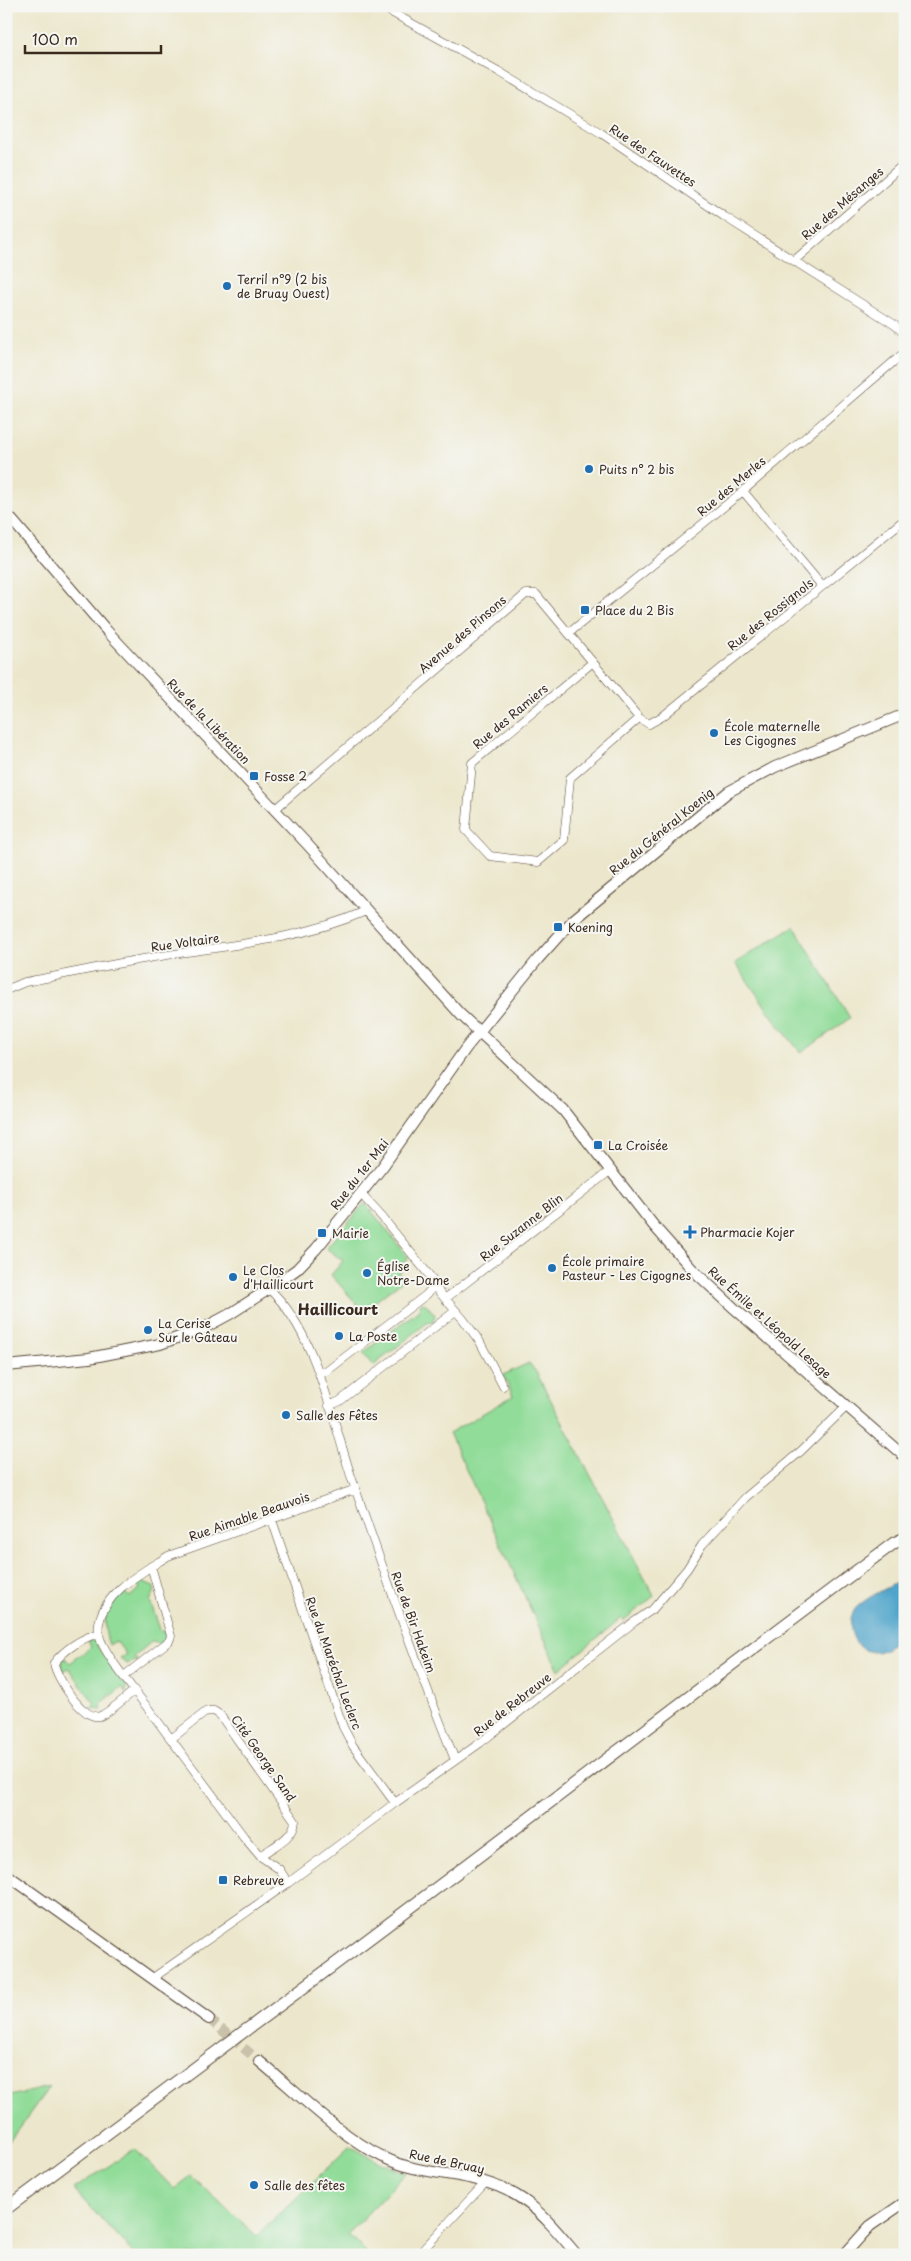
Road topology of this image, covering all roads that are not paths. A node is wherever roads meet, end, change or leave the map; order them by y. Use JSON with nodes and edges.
{"nodes":[{"id":1,"x":380,"y":6,"type":"edge"},
{"id":2,"x":905,"y":163,"type":"edge"},
{"id":3,"x":794,"y":260,"type":"junction"},
{"id":4,"x":905,"y":334,"type":"edge"},
{"id":5,"x":905,"y":352,"type":"edge"},
{"id":6,"x":743,"y":491,"type":"junction"},
{"id":7,"x":6,"y":513,"type":"edge"},
{"id":8,"x":905,"y":519,"type":"edge"},
{"id":9,"x":822,"y":586,"type":"junction"},
{"id":10,"x":569,"y":633,"type":"junction"},
{"id":11,"x":593,"y":662,"type":"junction"},
{"id":12,"x":905,"y":714,"type":"edge"},
{"id":13,"x":639,"y":718,"type":"junction"},
{"id":14,"x":649,"y":724,"type":"joint"},
{"id":15,"x":274,"y":810,"type":"junction"},
{"id":16,"x":366,"y":911,"type":"junction"},
{"id":17,"x":6,"y":990,"type":"edge"},
{"id":18,"x":479,"y":1032,"type":"junction"},
{"id":19,"x":611,"y":1170,"type":"junction"},
{"id":20,"x":361,"y":1194,"type":"junction"},
{"id":21,"x":434,"y":1286,"type":"junction"},
{"id":22,"x":269,"y":1289,"type":"junction"},
{"id":23,"x":445,"y":1300,"type":"junction"},
{"id":24,"x":454,"y":1312,"type":"junction"},
{"id":25,"x":6,"y":1366,"type":"edge"},
{"id":26,"x":320,"y":1373,"type":"junction"},
{"id":27,"x":503,"y":1386,"type":"dead end"},
{"id":28,"x":329,"y":1406,"type":"junction"},
{"id":29,"x":847,"y":1406,"type":"junction"},
{"id":30,"x":904,"y":1458,"type":"edge"},
{"id":31,"x":356,"y":1489,"type":"junction"},
{"id":32,"x":272,"y":1520,"type":"junction"},
{"id":33,"x":905,"y":1530,"type":"edge"},
{"id":34,"x":900,"y":1540,"type":"edge"},
{"id":35,"x":151,"y":1566,"type":"junction"},
{"id":36,"x":98,"y":1633,"type":"junction"},
{"id":37,"x":124,"y":1676,"type":"junction"},
{"id":38,"x":135,"y":1690,"type":"junction"},
{"id":39,"x":171,"y":1739,"type":"junction"},
{"id":40,"x":455,"y":1760,"type":"junction"},
{"id":41,"x":395,"y":1803,"type":"junction"},
{"id":42,"x":260,"y":1856,"type":"junction"},
{"id":43,"x":6,"y":1874,"type":"edge"},
{"id":44,"x":288,"y":1883,"type":"junction"},
{"id":45,"x":153,"y":1978,"type":"junction"},
{"id":46,"x":209,"y":2019,"type":"tunnel mouth"},
{"id":47,"x":259,"y":2061,"type":"tunnel mouth"},
{"id":48,"x":486,"y":2182,"type":"junction"},
{"id":49,"x":905,"y":2202,"type":"edge"},
{"id":50,"x":6,"y":2209,"type":"edge"},
{"id":51,"x":418,"y":2255,"type":"edge"},
{"id":52,"x":578,"y":2255,"type":"edge"},
{"id":53,"x":844,"y":2255,"type":"edge"}],
"edges":[{"from":1,"to":3,"type":"street","name":"Rue des Fauvettes"},
{"from":2,"to":3,"type":"street","name":"Rue des Mésanges"},
{"from":3,"to":4,"type":"street","name":"Rue des Fauvettes"},
{"from":5,"to":6,"type":"street","name":"Rue des Merles"},
{"from":6,"to":9,"type":"street"},
{"from":6,"to":10,"type":"street","name":"Rue des Merles"},
{"from":7,"to":15,"type":"street","name":"Rue de la Libération"},
{"from":8,"to":9,"type":"street","name":"Rue des Rossignols"},
{"from":9,"to":14,"type":"street","name":"Rue des Rossignols"},
{"from":10,"to":11,"type":"street","name":"Avenue des Pinsons"},
{"from":10,"to":15,"type":"street","name":"Avenue des Pinsons"},
{"from":11,"to":13,"type":"street","name":"Avenue des Pinsons"},
{"from":11,"to":13,"type":"street","name":"Rue des Ramiers"},
{"from":12,"to":18,"type":"street","name":"Rue du Général Koenig"},
{"from":13,"to":14,"type":"street","name":"Avenue des Pinsons"},
{"from":15,"to":16,"type":"street","name":"Rue de la Libération"},
{"from":16,"to":17,"type":"street","name":"Rue Voltaire"},
{"from":16,"to":18,"type":"street","name":"Rue de la Libération"},
{"from":18,"to":19,"type":"street","name":"Rue Émile et Léopold Lesage"},
{"from":18,"to":20,"type":"street","name":"Rue du 1er Mai"},
{"from":19,"to":23,"type":"street","name":"Rue Suzanne Blin"},
{"from":19,"to":29,"type":"street","name":"Rue Émile et Léopold Lesage"},
{"from":20,"to":21,"type":"street"},
{"from":20,"to":22,"type":"street","name":"Rue du 1er Mai"},
{"from":21,"to":23,"type":"street"},
{"from":21,"to":26,"type":"street"},
{"from":22,"to":25,"type":"street","name":"Rue du 1er Mai"},
{"from":22,"to":26,"type":"street","name":"Rue de Bir Hakeim"},
{"from":23,"to":24,"type":"street"},
{"from":24,"to":27,"type":"street"},
{"from":24,"to":28,"type":"street"},
{"from":26,"to":28,"type":"street","name":"Rue de Bir Hakeim"},
{"from":28,"to":31,"type":"street","name":"Rue de Bir Hakeim"},
{"from":29,"to":30,"type":"street","name":"Rue Émile et Léopold Lesage"},
{"from":29,"to":40,"type":"street","name":"Rue de Rebreuve"},
{"from":31,"to":32,"type":"street","name":"Rue Aimable Beauvois"},
{"from":31,"to":40,"type":"street","name":"Rue de Bir Hakeim"},
{"from":32,"to":35,"type":"street","name":"Rue Aimable Beauvois"},
{"from":32,"to":41,"type":"street","name":"Rue du Maréchal Leclerc"},
{"from":33,"to":34,"type":"main road"},
{"from":34,"to":50,"type":"main road","bridge":true},
{"from":35,"to":36,"type":"street"},
{"from":35,"to":37,"type":"street"},
{"from":36,"to":37,"type":"street"},
{"from":36,"to":38,"type":"street"},
{"from":37,"to":38,"type":"street"},
{"from":38,"to":39,"type":"street"},
{"from":39,"to":42,"type":"street"},
{"from":39,"to":42,"type":"street","name":"Cité George Sand"},
{"from":40,"to":41,"type":"street","name":"Rue de Rebreuve"},
{"from":41,"to":44,"type":"street","name":"Rue de Rebreuve"},
{"from":42,"to":44,"type":"street"},
{"from":43,"to":45,"type":"street"},
{"from":44,"to":45,"type":"street","name":"Rue de Rebreuve"},
{"from":45,"to":46,"type":"street"},
{"from":47,"to":48,"type":"street","name":"Rue de Bruay"},
{"from":48,"to":51,"type":"street"},
{"from":48,"to":52,"type":"street","name":"Rue de Bruay"},
{"from":49,"to":53,"type":"street"}]}
